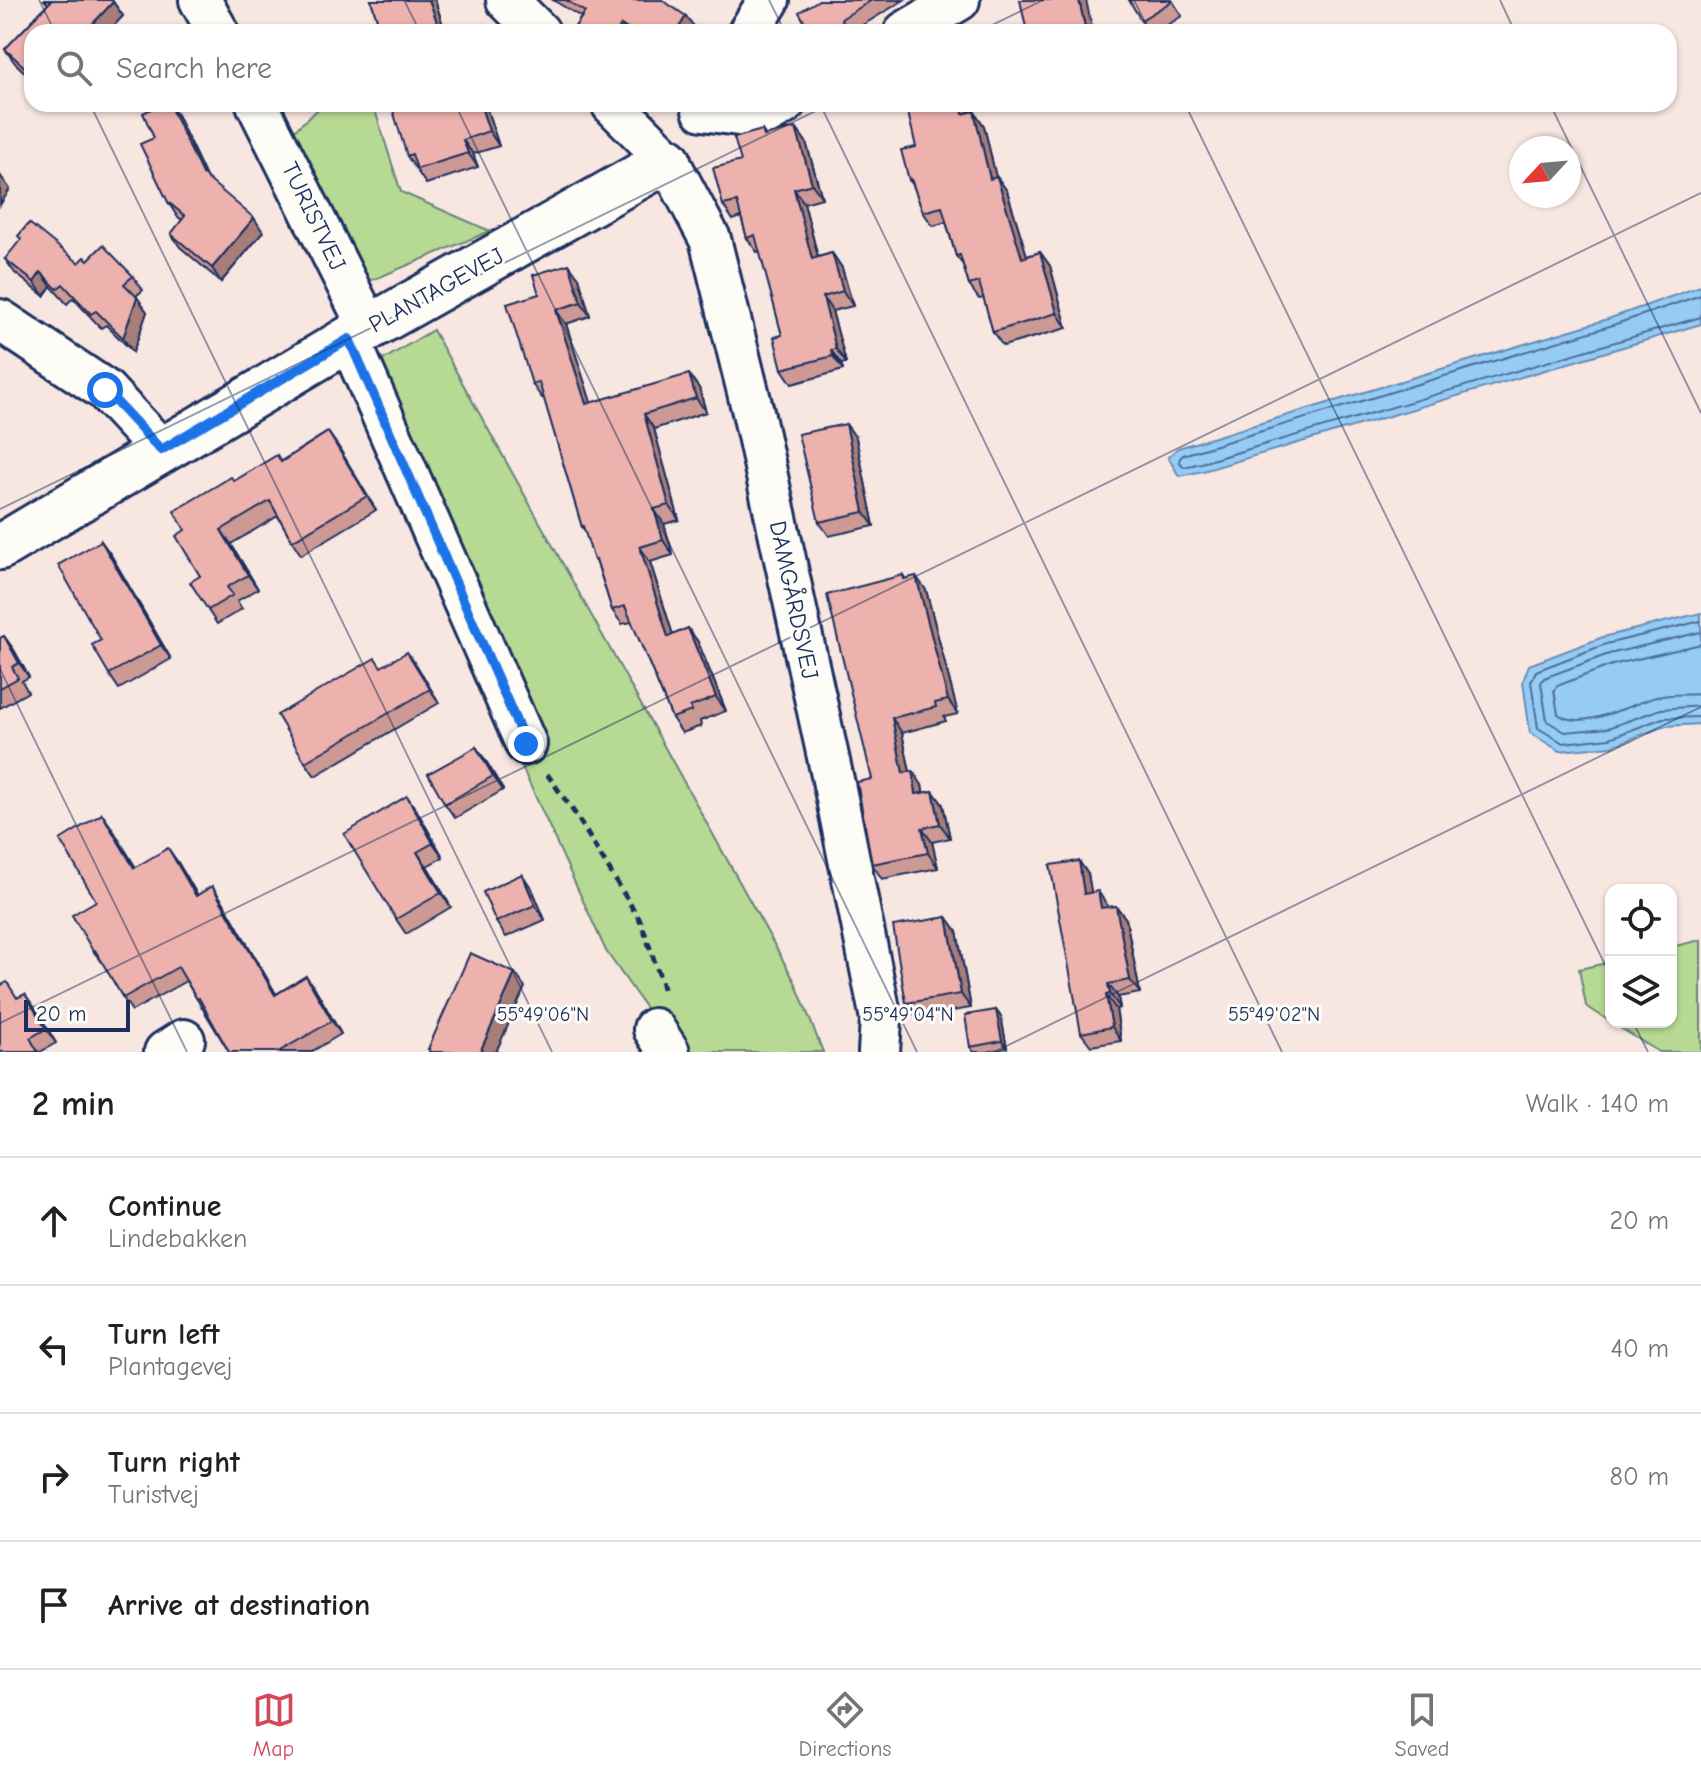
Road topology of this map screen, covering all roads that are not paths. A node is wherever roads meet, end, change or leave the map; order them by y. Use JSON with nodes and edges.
{"nodes":[{"id":1,"x":200,"y":0,"type":"edge"},
{"id":2,"x":507,"y":0,"type":"edge"},
{"id":3,"x":769,"y":0,"type":"edge"},
{"id":4,"x":959,"y":0,"type":"edge"},
{"id":5,"x":214,"y":24,"type":"edge"},
{"id":6,"x":531,"y":24,"type":"edge"},
{"id":7,"x":754,"y":24,"type":"edge"},
{"id":8,"x":918,"y":24,"type":"edge"},
{"id":9,"x":261,"y":112,"type":"edge"},
{"id":10,"x":620,"y":112,"type":"edge"},
{"id":11,"x":701,"y":112,"type":"edge"},
{"id":12,"x":729,"y":112,"type":"edge"},
{"id":13,"x":770,"y":112,"type":"edge"},
{"id":14,"x":668,"y":160,"type":"junction"},
{"id":15,"x":0,"y":320,"type":"edge"},
{"id":16,"x":359,"y":334,"type":"junction"},
{"id":17,"x":161,"y":450,"type":"junction"},
{"id":18,"x":0,"y":547,"type":"edge"},
{"id":19,"x":526,"y":744,"type":"road end"},
{"id":20,"x":879,"y":1052,"type":"edge"}],
"edges":[{"from":1,"to":5,"type":"street"},
{"from":2,"to":6,"type":"street"},
{"from":3,"to":7,"type":"street"},
{"from":4,"to":8,"type":"street"},
{"from":9,"to":16,"type":"street","name":"TURISTVEJ"},
{"from":10,"to":14,"type":"street"},
{"from":11,"to":14,"type":"street","name":"PLANTAGEVEJ"},
{"from":12,"to":13,"type":"street"},
{"from":14,"to":16,"type":"street","name":"PLANTAGEVEJ"},
{"from":14,"to":20,"type":"street","name":"DAMGÅRDSVEJ"},
{"from":15,"to":17,"type":"street"},
{"from":16,"to":17,"type":"street","name":"PLANTAGEVEJ"},
{"from":16,"to":19,"type":"street","name":"TURISTVEJ"},
{"from":17,"to":18,"type":"street","name":"PLANTAGEVEJ"}]}
